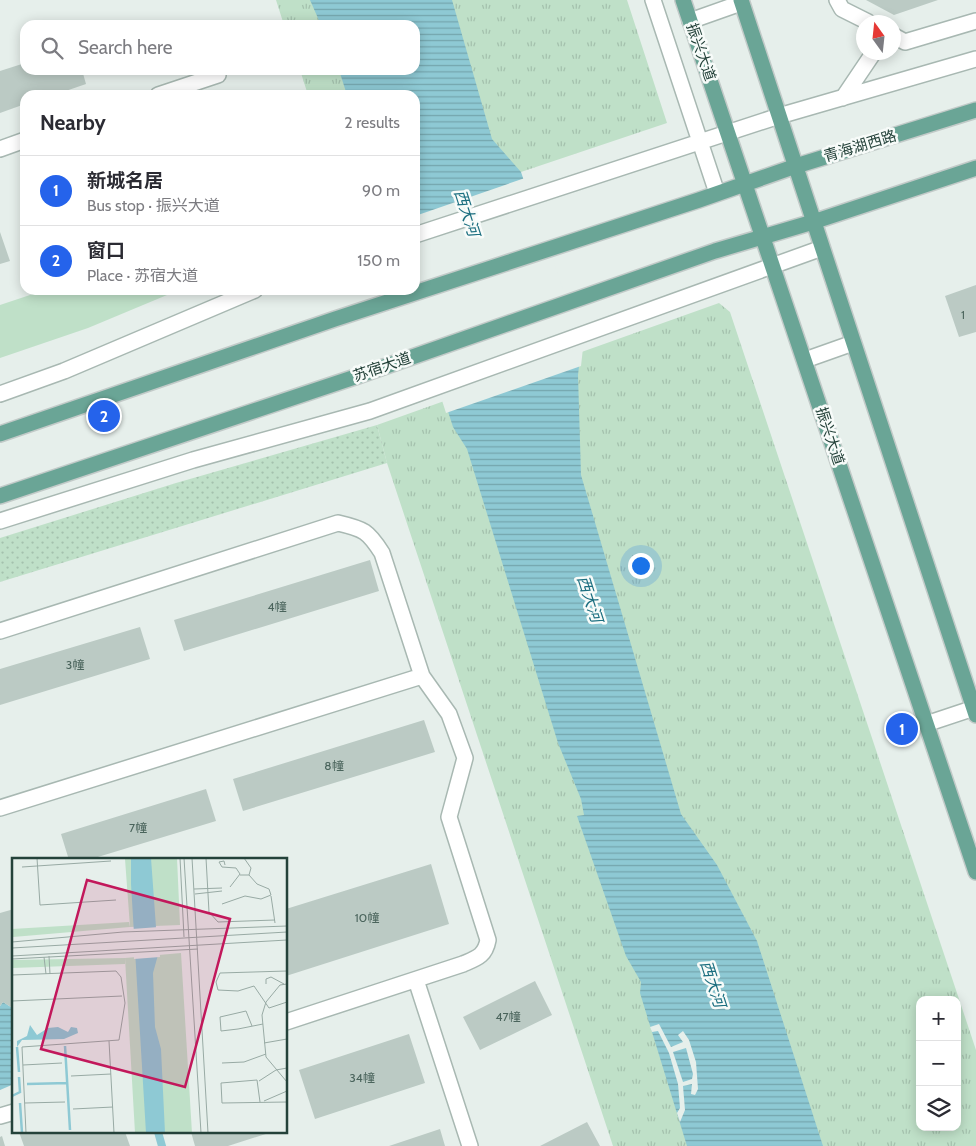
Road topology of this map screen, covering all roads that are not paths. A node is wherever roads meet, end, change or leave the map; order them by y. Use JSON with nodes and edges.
{"nodes":[{"id":1,"x":653,"y":0,"type":"edge"},
{"id":2,"x":683,"y":0,"type":"edge"},
{"id":3,"x":837,"y":0,"type":"edge"},
{"id":4,"x":741,"y":1,"type":"edge"},
{"id":5,"x":856,"y":16,"type":"edge"},
{"id":6,"x":690,"y":21,"type":"junction"},
{"id":7,"x":976,"y":22,"type":"edge"},
{"id":8,"x":901,"y":40,"type":"edge"},
{"id":9,"x":976,"y":59,"type":"edge"},
{"id":10,"x":868,"y":60,"type":"edge"},
{"id":11,"x":218,"y":75,"type":"dead end"},
{"id":12,"x":173,"y":90,"type":"edge"},
{"id":13,"x":842,"y":98,"type":"junction"},
{"id":14,"x":976,"y":110,"type":"edge"},
{"id":15,"x":780,"y":116,"type":"junction"},
{"id":16,"x":728,"y":133,"type":"junction"},
{"id":17,"x":20,"y":142,"type":"edge"},
{"id":18,"x":700,"y":142,"type":"junction"},
{"id":19,"x":0,"y":149,"type":"edge"},
{"id":20,"x":796,"y":166,"type":"junction"},
{"id":21,"x":976,"y":168,"type":"edge"},
{"id":22,"x":744,"y":183,"type":"junction"},
{"id":23,"x":717,"y":193,"type":"junction"},
{"id":24,"x":813,"y":222,"type":"junction"},
{"id":25,"x":420,"y":233,"type":"edge"},
{"id":26,"x":763,"y":236,"type":"junction"},
{"id":27,"x":822,"y":248,"type":"junction"},
{"id":28,"x":773,"y":265,"type":"junction"},
{"id":29,"x":420,"y":291,"type":"edge"},
{"id":30,"x":243,"y":295,"type":"edge"},
{"id":31,"x":408,"y":295,"type":"edge"},
{"id":32,"x":854,"y":343,"type":"junction"},
{"id":33,"x":805,"y":360,"type":"junction"},
{"id":34,"x":0,"y":394,"type":"edge"},
{"id":35,"x":0,"y":434,"type":"edge"},
{"id":36,"x":0,"y":496,"type":"edge"},
{"id":37,"x":0,"y":521,"type":"edge"},
{"id":38,"x":0,"y":631,"type":"edge"},
{"id":39,"x":422,"y":676,"type":"junction"},
{"id":40,"x":975,"y":712,"type":"edge"},
{"id":41,"x":926,"y":724,"type":"junction"},
{"id":42,"x":0,"y":808,"type":"edge"},
{"id":43,"x":976,"y":872,"type":"edge"},
{"id":44,"x":416,"y":980,"type":"junction"},
{"id":45,"x":288,"y":1021,"type":"edge"},
{"id":46,"x":470,"y":1146,"type":"edge"}],
"edges":[{"from":1,"to":18,"type":"lane"},
{"from":2,"to":6,"type":"main road","name":"振兴大道"},
{"from":3,"to":5,"type":"lane"},
{"from":4,"to":6,"type":"lane"},
{"from":4,"to":15,"type":"main road"},
{"from":6,"to":16,"type":"main road","name":"振兴大道"},
{"from":7,"to":8,"type":"lane"},
{"from":9,"to":13,"type":"lane"},
{"from":10,"to":13,"type":"lane"},
{"from":11,"to":12,"type":"lane"},
{"from":13,"to":15,"type":"lane"},
{"from":14,"to":20,"type":"main road","name":"青海湖西路"},
{"from":15,"to":16,"type":"lane"},
{"from":15,"to":20,"type":"main road"},
{"from":16,"to":18,"type":"lane"},
{"from":16,"to":22,"type":"main road","name":"振兴大道"},
{"from":17,"to":19,"type":"lane"},
{"from":18,"to":23,"type":"lane"},
{"from":18,"to":25,"type":"lane"},
{"from":20,"to":22,"type":"main road","name":"青海湖西路"},
{"from":20,"to":24,"type":"main road"},
{"from":21,"to":24,"type":"main road"},
{"from":22,"to":23,"type":"main road"},
{"from":22,"to":26,"type":"main road","name":"振兴大道"},
{"from":23,"to":29,"type":"main road"},
{"from":24,"to":26,"type":"main road"},
{"from":24,"to":27,"type":"main road"},
{"from":26,"to":28,"type":"main road","name":"振兴大道"},
{"from":26,"to":36,"type":"main road","name":"苏宿大道"},
{"from":27,"to":28,"type":"lane"},
{"from":27,"to":32,"type":"main road"},
{"from":28,"to":33,"type":"main road","name":"振兴大道"},
{"from":28,"to":37,"type":"lane"},
{"from":30,"to":34,"type":"lane"},
{"from":31,"to":35,"type":"main road"},
{"from":32,"to":33,"type":"lane"},
{"from":32,"to":40,"type":"main road"},
{"from":33,"to":41,"type":"main road","name":"振兴大道"},
{"from":38,"to":39,"type":"lane"},
{"from":39,"to":42,"type":"lane"},
{"from":39,"to":44,"type":"lane"},
{"from":40,"to":41,"type":"lane"},
{"from":41,"to":43,"type":"main road","name":"振兴大道"},
{"from":44,"to":45,"type":"lane"},
{"from":44,"to":46,"type":"lane"}]}
